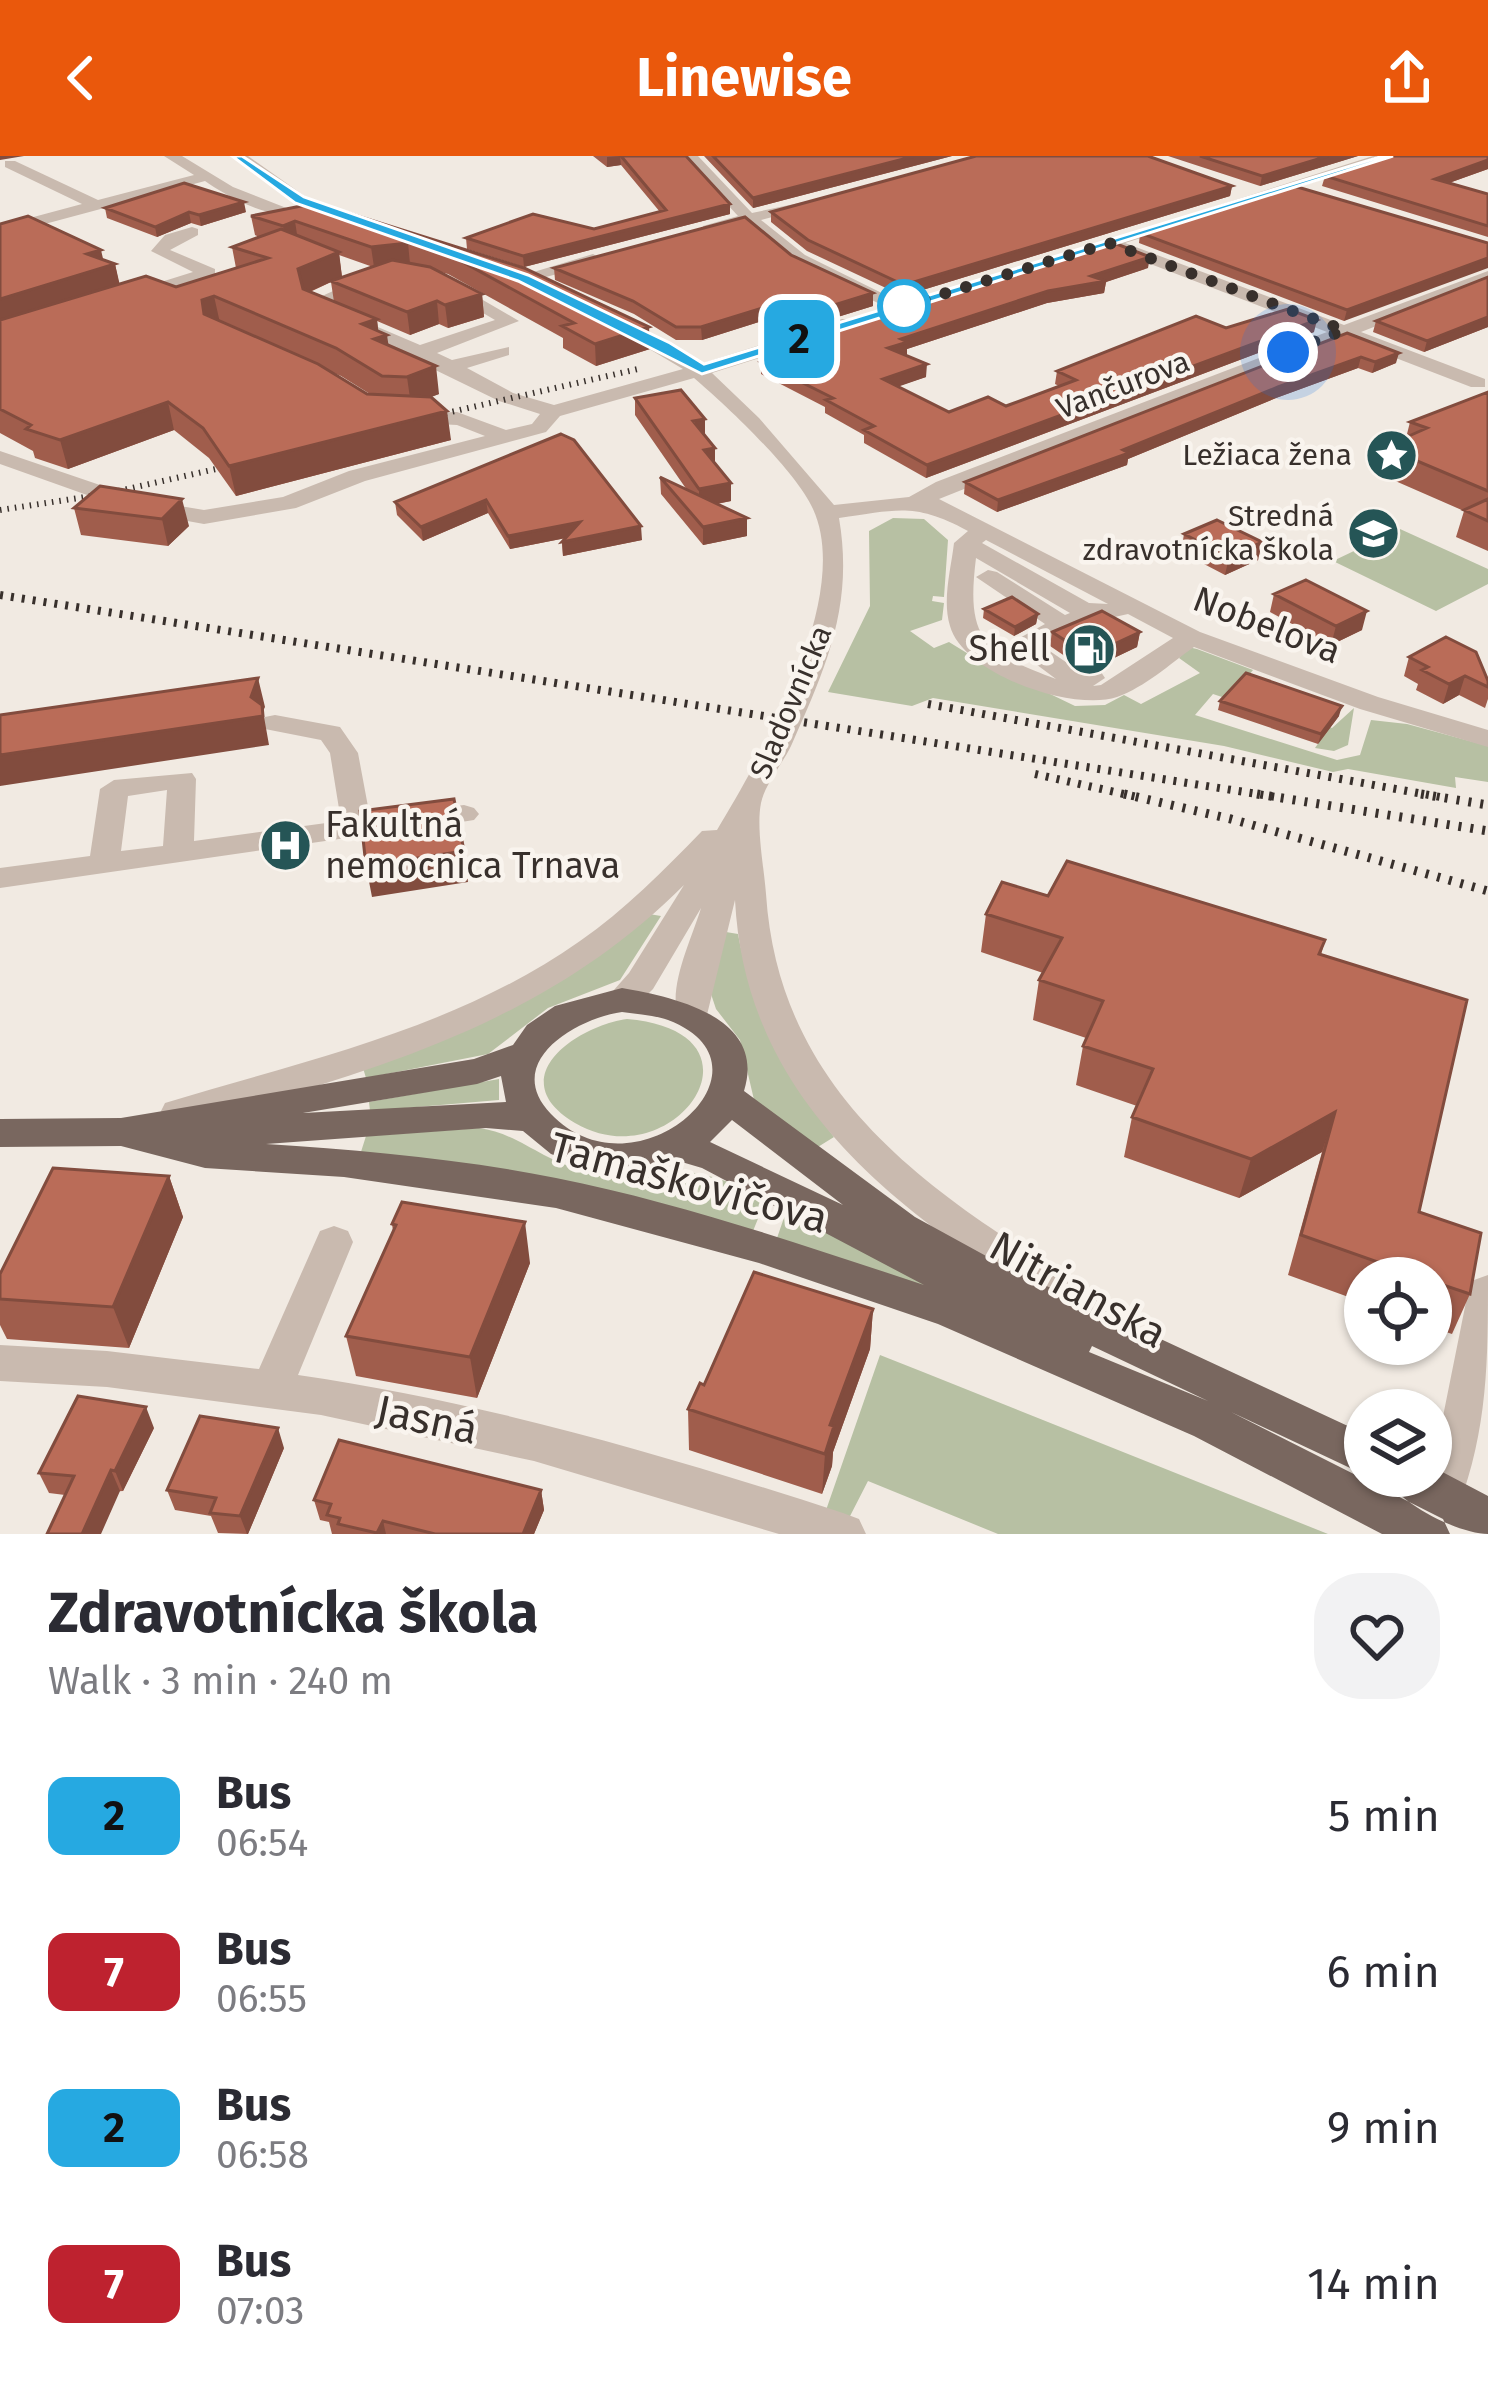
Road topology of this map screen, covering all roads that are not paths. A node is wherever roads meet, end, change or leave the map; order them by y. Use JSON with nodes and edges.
{"nodes":[{"id":1,"x":171,"y":156,"type":"edge"},
{"id":2,"x":238,"y":156,"type":"edge"},
{"id":3,"x":690,"y":156,"type":"edge"},
{"id":4,"x":1388,"y":156,"type":"edge"},
{"id":5,"x":10,"y":164,"type":"dead end"},
{"id":6,"x":207,"y":176,"type":"junction"},
{"id":7,"x":1292,"y":186,"type":"junction"},
{"id":8,"x":1238,"y":189,"type":"dead end"},
{"id":9,"x":1315,"y":193,"type":"edge"},
{"id":10,"x":836,"y":196,"type":"edge"},
{"id":11,"x":1260,"y":196,"type":"junction"},
{"id":12,"x":96,"y":205,"type":"junction"},
{"id":13,"x":286,"y":211,"type":"edge"},
{"id":14,"x":749,"y":218,"type":"junction"},
{"id":15,"x":368,"y":225,"type":"edge"},
{"id":16,"x":0,"y":231,"type":"edge"},
{"id":17,"x":192,"y":232,"type":"dead end"},
{"id":18,"x":695,"y":233,"type":"edge"},
{"id":19,"x":1109,"y":243,"type":"junction"},
{"id":20,"x":612,"y":254,"type":"edge"},
{"id":21,"x":1050,"y":261,"type":"edge"},
{"id":22,"x":374,"y":274,"type":"edge"},
{"id":23,"x":1488,"y":276,"type":"edge"},
{"id":24,"x":430,"y":280,"type":"edge"},
{"id":25,"x":556,"y":293,"type":"edge"},
{"id":26,"x":922,"y":300,"type":"edge"},
{"id":27,"x":104,"y":306,"type":"edge"},
{"id":28,"x":901,"y":307,"type":"junction"},
{"id":29,"x":588,"y":308,"type":"edge"},
{"id":30,"x":1344,"y":330,"type":"junction"},
{"id":31,"x":502,"y":351,"type":"dead end"},
{"id":32,"x":420,"y":352,"type":"junction"},
{"id":33,"x":447,"y":368,"type":"junction"},
{"id":34,"x":702,"y":370,"type":"junction"},
{"id":35,"x":1478,"y":383,"type":"dead end"},
{"id":36,"x":640,"y":390,"type":"junction"},
{"id":37,"x":734,"y":402,"type":"junction"},
{"id":38,"x":553,"y":411,"type":"junction"},
{"id":39,"x":381,"y":415,"type":"edge"},
{"id":40,"x":504,"y":438,"type":"junction"},
{"id":41,"x":0,"y":457,"type":"edge"},
{"id":42,"x":916,"y":502,"type":"junction"},
{"id":43,"x":827,"y":513,"type":"junction"},
{"id":44,"x":970,"y":552,"type":"junction"},
{"id":45,"x":1131,"y":606,"type":"junction"},
{"id":46,"x":1096,"y":613,"type":"junction"},
{"id":47,"x":964,"y":629,"type":"junction"},
{"id":48,"x":1043,"y":633,"type":"junction"},
{"id":49,"x":1191,"y":637,"type":"junction"},
{"id":50,"x":1149,"y":664,"type":"junction"},
{"id":51,"x":275,"y":723,"type":"dead end"},
{"id":52,"x":1488,"y":739,"type":"edge"},
{"id":53,"x":747,"y":804,"type":"junction"},
{"id":54,"x":464,"y":814,"type":"dead end"},
{"id":55,"x":357,"y":828,"type":"junction"},
{"id":56,"x":178,"y":852,"type":"junction"},
{"id":57,"x":104,"y":862,"type":"junction"},
{"id":58,"x":0,"y":878,"type":"edge"},
{"id":59,"x":622,"y":1000,"type":"junction"},
{"id":60,"x":693,"y":1015,"type":"junction"},
{"id":61,"x":524,"y":1054,"type":"junction"},
{"id":62,"x":728,"y":1097,"type":"junction"},
{"id":63,"x":529,"y":1118,"type":"junction"},
{"id":64,"x":117,"y":1131,"type":"junction"},
{"id":65,"x":0,"y":1133,"type":"edge"},
{"id":66,"x":674,"y":1146,"type":"junction"},
{"id":67,"x":334,"y":1242,"type":"dead end"},
{"id":68,"x":1488,"y":1292,"type":"edge"},
{"id":69,"x":1164,"y":1357,"type":"junction"},
{"id":70,"x":0,"y":1363,"type":"edge"},
{"id":71,"x":270,"y":1392,"type":"junction"},
{"id":72,"x":1211,"y":1424,"type":"junction"},
{"id":73,"x":1344,"y":1445,"type":"edge"},
{"id":74,"x":1425,"y":1501,"type":"edge"},
{"id":75,"x":1488,"y":1519,"type":"edge"},
{"id":76,"x":842,"y":1534,"type":"edge"}],
"edges":[{"from":1,"to":6,"type":"street"},
{"from":2,"to":15,"type":"street"},
{"from":3,"to":14,"type":"street"},
{"from":4,"to":7,"type":"street"},
{"from":5,"to":12,"type":"street"},
{"from":6,"to":12,"type":"street"},
{"from":6,"to":13,"type":"street"},
{"from":7,"to":9,"type":"street"},
{"from":7,"to":11,"type":"street"},
{"from":8,"to":11,"type":"street"},
{"from":10,"to":14,"type":"street"},
{"from":11,"to":19,"type":"street"},
{"from":12,"to":16,"type":"street"},
{"from":14,"to":18,"type":"street"},
{"from":14,"to":28,"type":"street"},
{"from":17,"to":27,"type":"street"},
{"from":19,"to":21,"type":"street"},
{"from":19,"to":30,"type":"street"},
{"from":20,"to":25,"type":"street"},
{"from":22,"to":32,"type":"street"},
{"from":23,"to":30,"type":"street","name":"Vančurova"},
{"from":24,"to":32,"type":"street"},
{"from":26,"to":28,"type":"street"},
{"from":28,"to":34,"type":"street"},
{"from":29,"to":34,"type":"street"},
{"from":30,"to":35,"type":"street"},
{"from":30,"to":42,"type":"street","name":"Vančurova"},
{"from":31,"to":33,"type":"street"},
{"from":32,"to":33,"type":"street"},
{"from":33,"to":38,"type":"street"},
{"from":34,"to":36,"type":"street"},
{"from":34,"to":37,"type":"street"},
{"from":36,"to":37,"type":"street"},
{"from":36,"to":38,"type":"street"},
{"from":37,"to":43,"type":"street"},
{"from":38,"to":40,"type":"street"},
{"from":39,"to":40,"type":"street"},
{"from":40,"to":41,"type":"street"},
{"from":42,"to":43,"type":"street","name":"Nobelova"},
{"from":42,"to":44,"type":"street","name":"Nobelova"},
{"from":43,"to":53,"type":"street","name":"Sladovnícka"},
{"from":44,"to":45,"type":"street","name":"Nobelova"},
{"from":44,"to":46,"type":"street"},
{"from":44,"to":47,"type":"street"},
{"from":44,"to":48,"type":"street"},
{"from":45,"to":46,"type":"street"},
{"from":45,"to":49,"type":"street","name":"Nobelova"},
{"from":46,"to":48,"type":"street"},
{"from":46,"to":50,"type":"street"},
{"from":47,"to":48,"type":"street"},
{"from":47,"to":50,"type":"street"},
{"from":48,"to":50,"type":"street"},
{"from":49,"to":50,"type":"street"},
{"from":49,"to":52,"type":"street","name":"Nobelova"},
{"from":51,"to":55,"type":"street"},
{"from":53,"to":59,"type":"street","name":"Sladovnícka"},
{"from":53,"to":60,"type":"street","name":"Sladovnícka"},
{"from":53,"to":64,"type":"street"},
{"from":53,"to":69,"type":"street"},
{"from":54,"to":55,"type":"street"},
{"from":55,"to":56,"type":"street"},
{"from":56,"to":57,"type":"street"},
{"from":56,"to":57,"type":"street"},
{"from":57,"to":58,"type":"street"},
{"from":59,"to":60,"type":"main road"},
{"from":59,"to":61,"type":"main road"},
{"from":60,"to":62,"type":"main road"},
{"from":61,"to":63,"type":"main road"},
{"from":61,"to":64,"type":"main road"},
{"from":62,"to":66,"type":"main road"},
{"from":62,"to":69,"type":"main road","name":"Nitrianska"},
{"from":63,"to":64,"type":"main road","name":"Tamaškovičova"},
{"from":63,"to":66,"type":"main road"},
{"from":64,"to":65,"type":"main road","name":"Tamaškovičova"},
{"from":64,"to":72,"type":"main road","name":"Tamaškovičova"},
{"from":66,"to":72,"type":"main road","name":"Nitrianska"},
{"from":67,"to":71,"type":"street"},
{"from":68,"to":74,"type":"street"},
{"from":69,"to":73,"type":"main road","name":"Nitrianska"},
{"from":70,"to":71,"type":"street","name":"Jasná"},
{"from":71,"to":76,"type":"street","name":"Jasná"},
{"from":72,"to":74,"type":"main road","name":"Nitrianska"},
{"from":74,"to":75,"type":"main road","name":"Nitrianska"}]}
